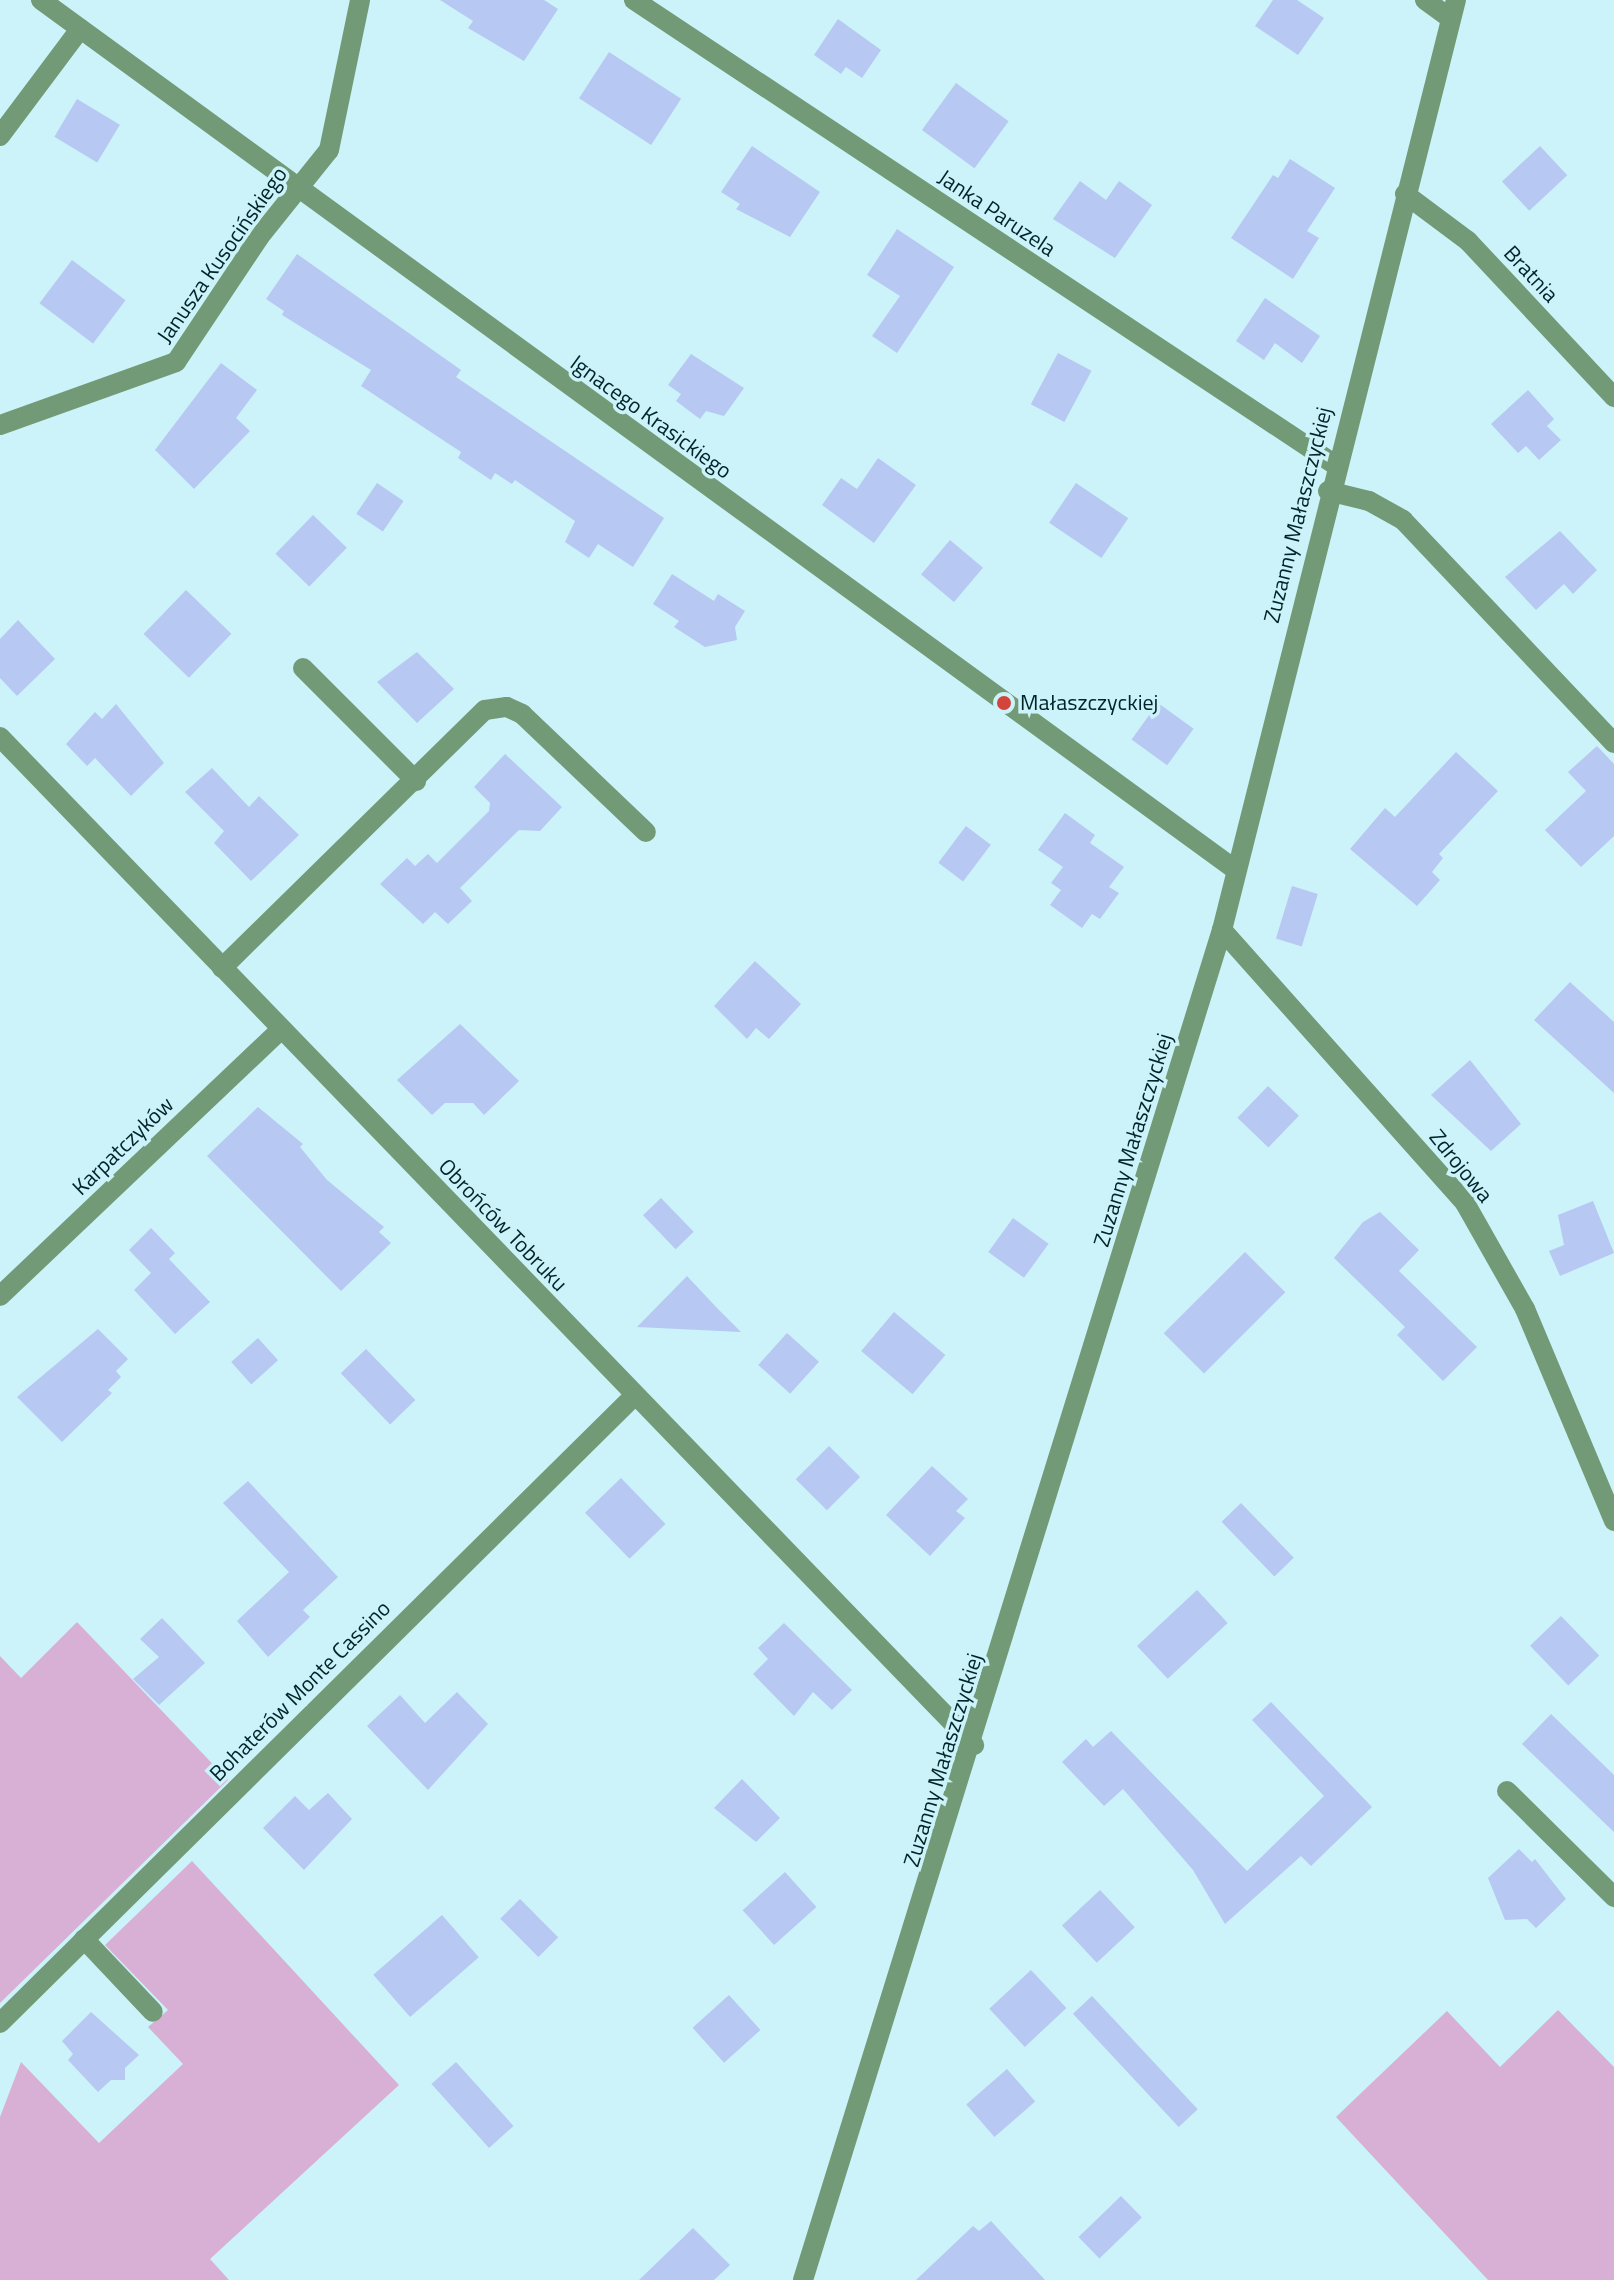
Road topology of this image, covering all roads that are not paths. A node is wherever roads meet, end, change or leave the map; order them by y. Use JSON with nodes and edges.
{"nodes":[{"id":1,"x":41,"y":0,"type":"edge"},
{"id":2,"x":360,"y":0,"type":"edge"},
{"id":3,"x":634,"y":0,"type":"edge"},
{"id":4,"x":1425,"y":0,"type":"edge"},
{"id":5,"x":1453,"y":9,"type":"edge"},
{"id":6,"x":80,"y":29,"type":"junction"},
{"id":7,"x":0,"y":136,"type":"edge"},
{"id":8,"x":296,"y":189,"type":"junction"},
{"id":9,"x":1405,"y":194,"type":"junction"},
{"id":10,"x":1614,"y":397,"type":"edge"},
{"id":11,"x":0,"y":425,"type":"edge"},
{"id":12,"x":1334,"y":464,"type":"junction"},
{"id":13,"x":1328,"y":491,"type":"junction"},
{"id":14,"x":303,"y":668,"type":"dead end"},
{"id":15,"x":0,"y":737,"type":"edge"},
{"id":16,"x":1614,"y":743,"type":"edge"},
{"id":17,"x":416,"y":781,"type":"junction"},
{"id":18,"x":646,"y":832,"type":"dead end"},
{"id":19,"x":1236,"y":870,"type":"junction"},
{"id":20,"x":1222,"y":930,"type":"junction"},
{"id":21,"x":222,"y":968,"type":"junction"},
{"id":22,"x":279,"y":1031,"type":"junction"},
{"id":23,"x":0,"y":1296,"type":"edge"},
{"id":24,"x":635,"y":1395,"type":"junction"},
{"id":25,"x":1614,"y":1521,"type":"edge"},
{"id":26,"x":974,"y":1745,"type":"junction"},
{"id":27,"x":1507,"y":1791,"type":"dead end"},
{"id":28,"x":1614,"y":1897,"type":"edge"},
{"id":29,"x":84,"y":1939,"type":"junction"},
{"id":30,"x":153,"y":2012,"type":"dead end"},
{"id":31,"x":0,"y":2023,"type":"edge"},
{"id":32,"x":803,"y":2280,"type":"edge"}],
"edges":[{"from":1,"to":6,"type":"street","name":"Ignacego Krasickiego"},
{"from":2,"to":8,"type":"street","name":"Janusza Kusocińskiego"},
{"from":3,"to":12,"type":"street","name":"Janka Paruzela"},
{"from":4,"to":5,"type":"street"},
{"from":5,"to":9,"type":"street","name":"Zuzanny Małaszczyckiej"},
{"from":6,"to":7,"type":"street"},
{"from":6,"to":8,"type":"street","name":"Ignacego Krasickiego"},
{"from":8,"to":11,"type":"street","name":"Janusza Kusocińskiego"},
{"from":8,"to":19,"type":"street","name":"Ignacego Krasickiego"},
{"from":9,"to":10,"type":"street","name":"Bratnia"},
{"from":9,"to":12,"type":"street","name":"Zuzanny Małaszczyckiej"},
{"from":12,"to":13,"type":"street","name":"Zuzanny Małaszczyckiej"},
{"from":13,"to":16,"type":"street"},
{"from":13,"to":19,"type":"street","name":"Zuzanny Małaszczyckiej"},
{"from":14,"to":17,"type":"street"},
{"from":15,"to":21,"type":"street","name":"Obrońców Tobruku"},
{"from":17,"to":18,"type":"street"},
{"from":17,"to":21,"type":"street"},
{"from":19,"to":20,"type":"street","name":"Zuzanny Małaszczyckiej"},
{"from":20,"to":25,"type":"street","name":"Zdrojowa"},
{"from":20,"to":26,"type":"street","name":"Zuzanny Małaszczyckiej"},
{"from":21,"to":22,"type":"street","name":"Obrońców Tobruku"},
{"from":22,"to":23,"type":"street","name":"Karpatczyków"},
{"from":22,"to":24,"type":"street","name":"Obrońców Tobruku"},
{"from":24,"to":26,"type":"street","name":"Obrońców Tobruku"},
{"from":24,"to":29,"type":"street","name":"Bohaterów Monte Cassino"},
{"from":26,"to":32,"type":"street","name":"Zuzanny Małaszczyckiej"},
{"from":27,"to":28,"type":"street"},
{"from":29,"to":30,"type":"street"},
{"from":29,"to":31,"type":"street","name":"Bohaterów Monte Cassino"}]}
